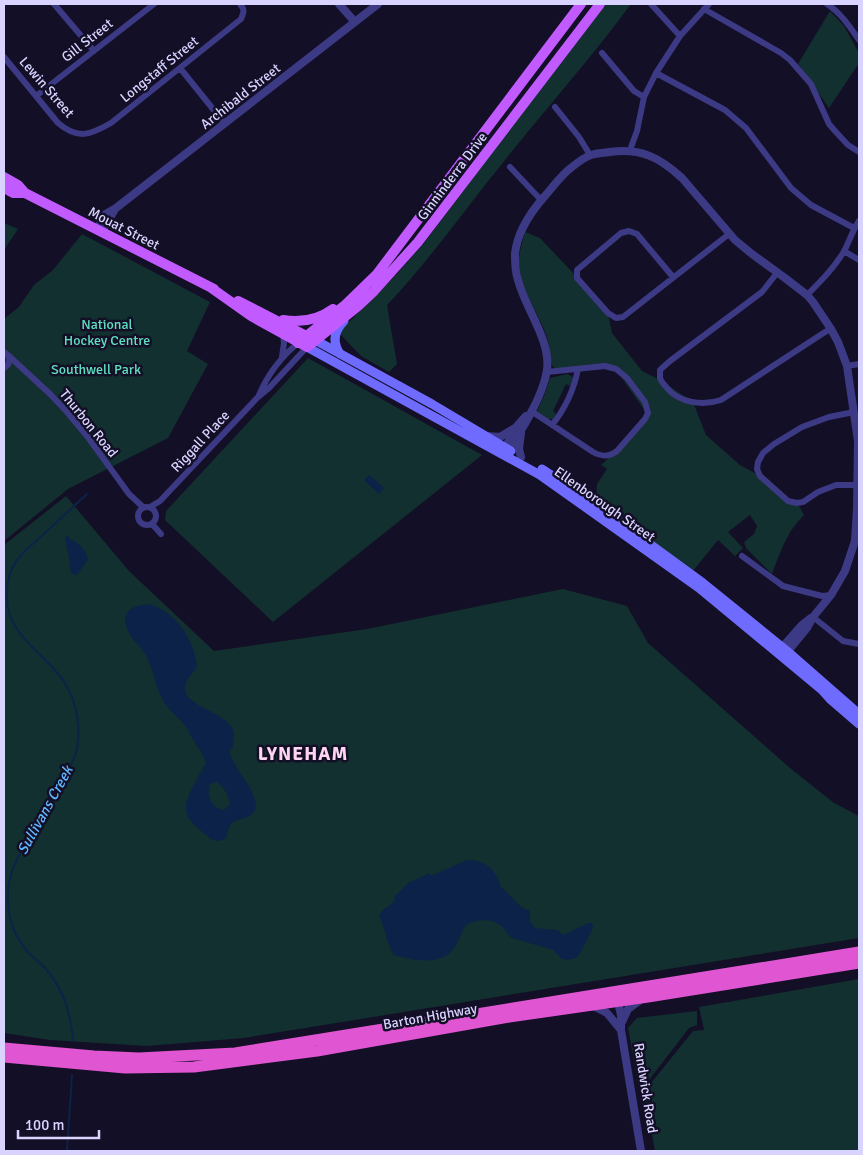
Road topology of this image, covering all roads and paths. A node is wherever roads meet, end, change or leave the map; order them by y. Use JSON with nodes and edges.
{"nodes":[{"id":1,"x":54,"y":4,"type":"edge"},
{"id":2,"x":240,"y":4,"type":"edge"},
{"id":3,"x":340,"y":4,"type":"edge"},
{"id":4,"x":378,"y":4,"type":"edge"},
{"id":5,"x":581,"y":4,"type":"edge"},
{"id":6,"x":600,"y":4,"type":"edge"},
{"id":7,"x":651,"y":4,"type":"edge"},
{"id":8,"x":709,"y":4,"type":"edge"},
{"id":9,"x":827,"y":4,"type":"edge"},
{"id":10,"x":842,"y":4,"type":"edge"},
{"id":11,"x":151,"y":5,"type":"edge"},
{"id":12,"x":704,"y":9,"type":"junction"},
{"id":13,"x":835,"y":9,"type":"junction"},
{"id":14,"x":355,"y":22,"type":"junction"},
{"id":15,"x":680,"y":36,"type":"junction"},
{"id":16,"x":859,"y":40,"type":"edge"},
{"id":17,"x":94,"y":51,"type":"junction"},
{"id":18,"x":602,"y":53,"type":"dead end"},
{"id":19,"x":4,"y":56,"type":"edge"},
{"id":20,"x":180,"y":68,"type":"junction"},
{"id":21,"x":656,"y":73,"type":"junction"},
{"id":22,"x":36,"y":96,"type":"junction"},
{"id":23,"x":644,"y":97,"type":"junction"},
{"id":24,"x":555,"y":108,"type":"dead end"},
{"id":25,"x":224,"y":124,"type":"junction"},
{"id":26,"x":72,"y":133,"type":"joint"},
{"id":27,"x":634,"y":151,"type":"junction"},
{"id":28,"x":859,"y":152,"type":"edge"},
{"id":29,"x":590,"y":155,"type":"junction"},
{"id":30,"x":510,"y":167,"type":"dead end"},
{"id":31,"x":4,"y":177,"type":"edge"},
{"id":32,"x":4,"y":188,"type":"edge"},
{"id":33,"x":25,"y":193,"type":"junction"},
{"id":34,"x":541,"y":200,"type":"junction"},
{"id":35,"x":859,"y":221,"type":"edge"},
{"id":36,"x":854,"y":228,"type":"junction"},
{"id":37,"x":99,"y":231,"type":"junction"},
{"id":38,"x":729,"y":234,"type":"junction"},
{"id":39,"x":399,"y":246,"type":"junction"},
{"id":40,"x":844,"y":251,"type":"junction"},
{"id":41,"x":859,"y":260,"type":"edge"},
{"id":42,"x":777,"y":273,"type":"junction"},
{"id":43,"x":673,"y":277,"type":"junction"},
{"id":44,"x":210,"y":287,"type":"junction"},
{"id":45,"x":807,"y":295,"type":"junction"},
{"id":46,"x":358,"y":306,"type":"junction"},
{"id":47,"x":272,"y":318,"type":"junction"},
{"id":48,"x":831,"y":329,"type":"junction"},
{"id":49,"x":283,"y":334,"type":"junction"},
{"id":50,"x":307,"y":342,"type":"junction"},
{"id":51,"x":6,"y":354,"type":"edge"},
{"id":52,"x":340,"y":354,"type":"junction"},
{"id":53,"x":281,"y":359,"type":"junction"},
{"id":54,"x":859,"y":364,"type":"edge"},
{"id":55,"x":847,"y":366,"type":"junction"},
{"id":56,"x":5,"y":367,"type":"edge"},
{"id":57,"x":578,"y":369,"type":"junction"},
{"id":58,"x":26,"y":372,"type":"junction"},
{"id":59,"x":547,"y":372,"type":"junction"},
{"id":60,"x":257,"y":398,"type":"junction"},
{"id":61,"x":531,"y":411,"type":"junction"},
{"id":62,"x":854,"y":412,"type":"junction"},
{"id":63,"x":552,"y":425,"type":"junction"},
{"id":64,"x":519,"y":429,"type":"junction"},
{"id":65,"x":487,"y":436,"type":"junction"},
{"id":66,"x":505,"y":451,"type":"junction"},
{"id":67,"x":521,"y":457,"type":"junction"},
{"id":68,"x":857,"y":485,"type":"junction"},
{"id":69,"x":160,"y":502,"type":"junction"},
{"id":70,"x":144,"y":509,"type":"junction"},
{"id":71,"x":156,"y":514,"type":"junction"},
{"id":72,"x":152,"y":524,"type":"junction"},
{"id":73,"x":161,"y":534,"type":"dead end"},
{"id":74,"x":742,"y":556,"type":"dead end"},
{"id":75,"x":831,"y":596,"type":"junction"},
{"id":76,"x":813,"y":617,"type":"junction"},
{"id":77,"x":859,"y":644,"type":"edge"},
{"id":78,"x":782,"y":652,"type":"junction"},
{"id":79,"x":859,"y":714,"type":"edge"},
{"id":80,"x":859,"y":724,"type":"edge"},
{"id":81,"x":859,"y":952,"type":"edge"},
{"id":82,"x":859,"y":962,"type":"edge"},
{"id":83,"x":615,"y":997,"type":"junction"},
{"id":84,"x":648,"y":998,"type":"junction"},
{"id":85,"x":591,"y":1005,"type":"junction"},
{"id":86,"x":621,"y":1030,"type":"junction"},
{"id":87,"x":4,"y":1048,"type":"edge"},
{"id":88,"x":4,"y":1056,"type":"edge"},
{"id":89,"x":641,"y":1151,"type":"edge"}],
"edges":[{"from":1,"to":17,"type":"street"},
{"from":2,"to":20,"type":"street","name":"Longstaff Street"},
{"from":3,"to":14,"type":"street"},
{"from":4,"to":14,"type":"street","name":"Archibald Street"},
{"from":5,"to":39,"type":"main road","name":"Ginninderra Drive"},
{"from":6,"to":46,"type":"main road","name":"Ginninderra Drive"},
{"from":7,"to":15,"type":"street"},
{"from":8,"to":12,"type":"street"},
{"from":9,"to":13,"type":"street"},
{"from":10,"to":13,"type":"street"},
{"from":11,"to":17,"type":"street","name":"Gill Street"},
{"from":12,"to":15,"type":"street"},
{"from":12,"to":28,"type":"street"},
{"from":13,"to":16,"type":"street"},
{"from":14,"to":25,"type":"street","name":"Archibald Street"},
{"from":15,"to":21,"type":"street"},
{"from":17,"to":22,"type":"street","name":"Gill Street"},
{"from":18,"to":23,"type":"street"},
{"from":19,"to":22,"type":"street","name":"Lewin Street"},
{"from":20,"to":25,"type":"street"},
{"from":20,"to":26,"type":"street","name":"Longstaff Street"},
{"from":21,"to":23,"type":"street"},
{"from":21,"to":36,"type":"street"},
{"from":22,"to":26,"type":"street","name":"Lewin Street"},
{"from":23,"to":27,"type":"street"},
{"from":24,"to":29,"type":"street"},
{"from":25,"to":37,"type":"street","name":"Archibald Street"},
{"from":27,"to":29,"type":"street"},
{"from":27,"to":38,"type":"street"},
{"from":29,"to":34,"type":"street"},
{"from":30,"to":34,"type":"street"},
{"from":31,"to":33,"type":"main road","name":"Mouat Street"},
{"from":32,"to":33,"type":"main road","name":"Mouat Street"},
{"from":33,"to":37,"type":"main road","name":"Mouat Street"},
{"from":34,"to":59,"type":"street"},
{"from":35,"to":36,"type":"street"},
{"from":36,"to":40,"type":"street"},
{"from":37,"to":44,"type":"main road","name":"Mouat Street"},
{"from":38,"to":42,"type":"street"},
{"from":38,"to":43,"type":"street"},
{"from":39,"to":47,"type":"main road"},
{"from":39,"to":50,"type":"main road","name":"Ginninderra Drive"},
{"from":40,"to":41,"type":"street"},
{"from":40,"to":45,"type":"street"},
{"from":42,"to":45,"type":"street"},
{"from":42,"to":48,"type":"street"},
{"from":43,"to":43,"type":"street"},
{"from":44,"to":47,"type":"main road","name":"Mouat Street"},
{"from":44,"to":49,"type":"main road","name":"Mouat Street"},
{"from":45,"to":48,"type":"street"},
{"from":46,"to":50,"type":"main road","name":"Ginninderra Drive"},
{"from":46,"to":52,"type":"main road"},
{"from":47,"to":50,"type":"main road","name":"Mouat Street"},
{"from":48,"to":55,"type":"street"},
{"from":49,"to":50,"type":"main road","name":"Mouat Street"},
{"from":49,"to":53,"type":"street"},
{"from":50,"to":52,"type":"main road","name":"Ellenborough Street"},
{"from":50,"to":53,"type":"street","name":"Riggall Place"},
{"from":50,"to":60,"type":"street","name":"Riggall Place"},
{"from":50,"to":66,"type":"main road","name":"Ellenborough Street"},
{"from":51,"to":56,"type":"street","name":"Thurbon Road"},
{"from":51,"to":58,"type":"street","name":"Thurbon Road"},
{"from":52,"to":65,"type":"main road","name":"Ellenborough Street"},
{"from":53,"to":60,"type":"street","name":"Riggall Place"},
{"from":54,"to":55,"type":"street"},
{"from":55,"to":62,"type":"street"},
{"from":56,"to":58,"type":"street","name":"Thurbon Road"},
{"from":57,"to":59,"type":"street"},
{"from":57,"to":63,"type":"street"},
{"from":57,"to":63,"type":"street"},
{"from":58,"to":70,"type":"street","name":"Thurbon Road"},
{"from":59,"to":61,"type":"street"},
{"from":60,"to":69,"type":"street","name":"Riggall Place"},
{"from":61,"to":63,"type":"street"},
{"from":61,"to":64,"type":"street"},
{"from":62,"to":68,"type":"street"},
{"from":62,"to":68,"type":"street"},
{"from":64,"to":65,"type":"street"},
{"from":64,"to":66,"type":"street"},
{"from":64,"to":67,"type":"street"},
{"from":65,"to":66,"type":"main road","name":"Ellenborough Street"},
{"from":66,"to":67,"type":"main road","name":"Ellenborough Street"},
{"from":66,"to":78,"type":"main road","name":"Ellenborough Street"},
{"from":67,"to":78,"type":"main road","name":"Ellenborough Street"},
{"from":68,"to":75,"type":"street"},
{"from":69,"to":70,"type":"street","name":"Riggall Place"},
{"from":69,"to":71,"type":"street","name":"Riggall Place"},
{"from":70,"to":71,"type":"street"},
{"from":70,"to":72,"type":"street"},
{"from":71,"to":72,"type":"street"},
{"from":72,"to":73,"type":"street"},
{"from":74,"to":75,"type":"street"},
{"from":75,"to":76,"type":"street"},
{"from":76,"to":77,"type":"street"},
{"from":76,"to":78,"type":"street"},
{"from":78,"to":79,"type":"main road","name":"Ellenborough Street"},
{"from":78,"to":80,"type":"main road","name":"Ellenborough Street"},
{"from":81,"to":83,"type":"highway","name":"Barton Highway"},
{"from":82,"to":84,"type":"highway","name":"Barton Highway"},
{"from":83,"to":84,"type":"highway","name":"Barton Highway"},
{"from":83,"to":85,"type":"highway","name":"Barton Highway"},
{"from":83,"to":86,"type":"street","name":"Randwick Road"},
{"from":83,"to":87,"type":"highway","name":"Barton Highway"},
{"from":84,"to":86,"type":"street"},
{"from":85,"to":86,"type":"street"},
{"from":85,"to":88,"type":"highway","name":"Barton Highway"},
{"from":86,"to":89,"type":"street","name":"Randwick Road"}]}
